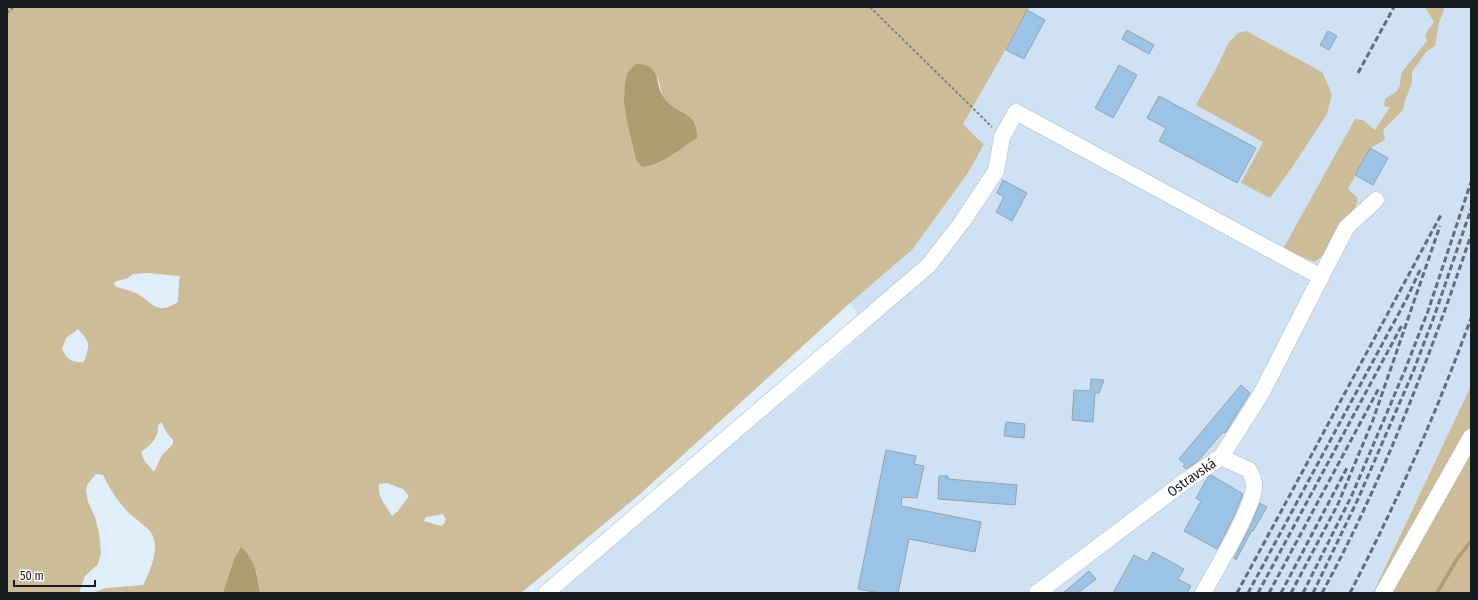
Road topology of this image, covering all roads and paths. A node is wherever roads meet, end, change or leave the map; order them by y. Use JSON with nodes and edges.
{"nodes":[{"id":1,"x":14,"y":7,"type":"edge"},
{"id":2,"x":870,"y":7,"type":"edge"},
{"id":3,"x":7,"y":13,"type":"edge"},
{"id":4,"x":1002,"y":137,"type":"junction"},
{"id":5,"x":1376,"y":200,"type":"dead end"},
{"id":6,"x":1320,"y":277,"type":"junction"},
{"id":7,"x":1471,"y":437,"type":"edge"},
{"id":8,"x":1221,"y":457,"type":"junction"},
{"id":9,"x":546,"y":593,"type":"edge"},
{"id":10,"x":1037,"y":593,"type":"edge"},
{"id":11,"x":1202,"y":593,"type":"edge"},
{"id":12,"x":1383,"y":593,"type":"edge"}],
"edges":[{"from":1,"to":3,"type":"path"},
{"from":2,"to":4,"type":"path"},
{"from":4,"to":6,"type":"street"},
{"from":4,"to":9,"type":"street"},
{"from":5,"to":6,"type":"street","name":"Ostravská"},
{"from":6,"to":8,"type":"street","name":"Ostravská"},
{"from":7,"to":12,"type":"street"},
{"from":8,"to":10,"type":"street","name":"Ostravská"},
{"from":8,"to":11,"type":"street"}]}
